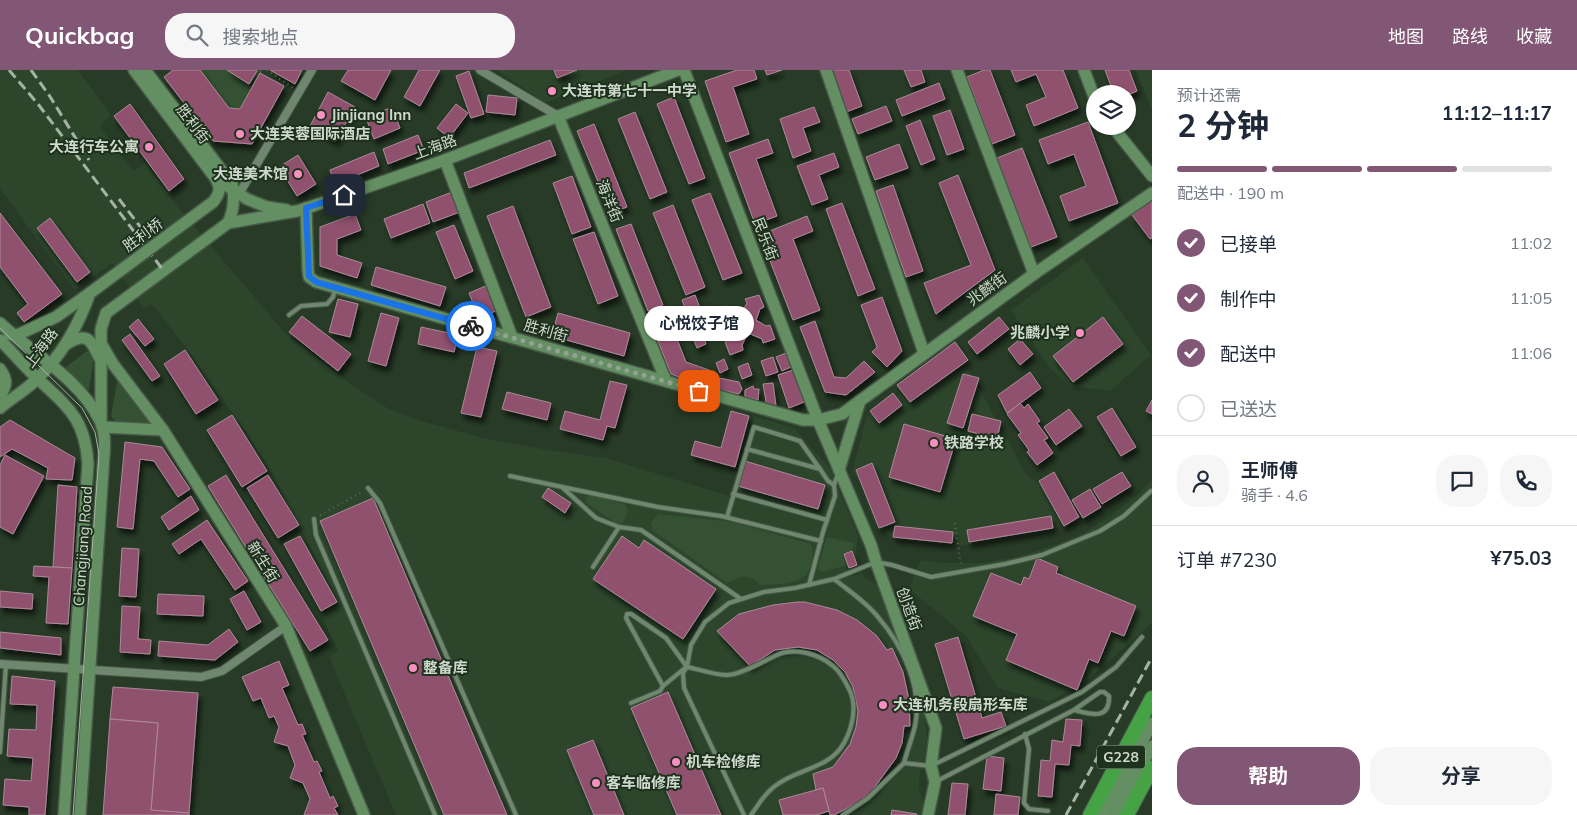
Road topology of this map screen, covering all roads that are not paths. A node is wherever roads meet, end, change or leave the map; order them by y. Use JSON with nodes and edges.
{"nodes":[{"id":1,"x":134,"y":70,"type":"edge"},
{"id":2,"x":145,"y":70,"type":"edge"},
{"id":3,"x":312,"y":70,"type":"edge"},
{"id":4,"x":480,"y":70,"type":"edge"},
{"id":5,"x":678,"y":70,"type":"edge"},
{"id":6,"x":684,"y":70,"type":"edge"},
{"id":7,"x":826,"y":70,"type":"edge"},
{"id":8,"x":957,"y":70,"type":"edge"},
{"id":9,"x":1084,"y":70,"type":"edge"},
{"id":10,"x":1090,"y":85,"type":"edge"},
{"id":11,"x":558,"y":116,"type":"junction"},
{"id":12,"x":1119,"y":135,"type":"edge"},
{"id":13,"x":445,"y":160,"type":"junction"},
{"id":14,"x":1152,"y":176,"type":"edge"},
{"id":15,"x":216,"y":179,"type":"junction"},
{"id":16,"x":237,"y":192,"type":"junction"},
{"id":17,"x":1152,"y":193,"type":"edge"},
{"id":18,"x":301,"y":209,"type":"junction"},
{"id":19,"x":228,"y":223,"type":"junction"},
{"id":20,"x":1034,"y":274,"type":"junction"},
{"id":21,"x":336,"y":287,"type":"junction"},
{"id":22,"x":90,"y":293,"type":"junction"},
{"id":23,"x":289,"y":315,"type":"dead end"},
{"id":24,"x":0,"y":323,"type":"edge"},
{"id":25,"x":0,"y":334,"type":"edge"},
{"id":26,"x":15,"y":336,"type":"junction"},
{"id":27,"x":512,"y":337,"type":"junction"},
{"id":28,"x":0,"y":340,"type":"edge"},
{"id":29,"x":101,"y":344,"type":"junction"},
{"id":30,"x":64,"y":346,"type":"junction"},
{"id":31,"x":924,"y":353,"type":"junction"},
{"id":32,"x":49,"y":365,"type":"junction"},
{"id":33,"x":0,"y":368,"type":"edge"},
{"id":34,"x":102,"y":374,"type":"junction"},
{"id":35,"x":38,"y":379,"type":"junction"},
{"id":36,"x":666,"y":381,"type":"junction"},
{"id":37,"x":0,"y":397,"type":"edge"},
{"id":38,"x":860,"y":401,"type":"junction"},
{"id":39,"x":0,"y":408,"type":"edge"},
{"id":40,"x":842,"y":414,"type":"joint"},
{"id":41,"x":818,"y":420,"type":"junction"},
{"id":42,"x":102,"y":424,"type":"junction"},
{"id":43,"x":163,"y":430,"type":"junction"},
{"id":44,"x":747,"y":449,"type":"junction"},
{"id":45,"x":820,"y":469,"type":"junction"},
{"id":46,"x":840,"y":470,"type":"junction"},
{"id":47,"x":510,"y":476,"type":"dead end"},
{"id":48,"x":834,"y":485,"type":"junction"},
{"id":49,"x":562,"y":487,"type":"junction"},
{"id":50,"x":368,"y":488,"type":"road end"},
{"id":51,"x":1151,"y":491,"type":"edge"},
{"id":52,"x":733,"y":494,"type":"junction"},
{"id":53,"x":314,"y":518,"type":"road end"},
{"id":54,"x":728,"y":518,"type":"junction"},
{"id":55,"x":827,"y":520,"type":"junction"},
{"id":56,"x":619,"y":527,"type":"junction"},
{"id":57,"x":821,"y":542,"type":"junction"},
{"id":58,"x":876,"y":562,"type":"junction"},
{"id":59,"x":593,"y":567,"type":"dead end"},
{"id":60,"x":834,"y":579,"type":"junction"},
{"id":61,"x":809,"y":585,"type":"junction"},
{"id":62,"x":741,"y":600,"type":"junction"},
{"id":63,"x":286,"y":626,"type":"junction"},
{"id":64,"x":1142,"y":637,"type":"dead end"},
{"id":65,"x":3,"y":664,"type":"edge"},
{"id":66,"x":686,"y":667,"type":"junction"},
{"id":67,"x":80,"y":669,"type":"junction"},
{"id":68,"x":663,"y":686,"type":"junction"},
{"id":69,"x":1152,"y":698,"type":"edge"},
{"id":70,"x":631,"y":703,"type":"dead end"},
{"id":71,"x":1074,"y":710,"type":"junction"},
{"id":72,"x":1152,"y":723,"type":"edge"},
{"id":73,"x":1025,"y":734,"type":"junction"},
{"id":74,"x":1152,"y":746,"type":"edge"},
{"id":75,"x":0,"y":752,"type":"edge"},
{"id":76,"x":904,"y":763,"type":"junction"},
{"id":77,"x":931,"y":766,"type":"junction"},
{"id":78,"x":1152,"y":768,"type":"edge"},
{"id":79,"x":935,"y":782,"type":"junction"},
{"id":80,"x":1048,"y":811,"type":"dead end"},
{"id":81,"x":64,"y":815,"type":"edge"},
{"id":82,"x":80,"y":815,"type":"edge"},
{"id":83,"x":364,"y":815,"type":"edge"},
{"id":84,"x":435,"y":815,"type":"edge"},
{"id":85,"x":516,"y":815,"type":"edge"},
{"id":86,"x":744,"y":815,"type":"edge"},
{"id":87,"x":751,"y":815,"type":"edge"},
{"id":88,"x":843,"y":815,"type":"edge"},
{"id":89,"x":928,"y":815,"type":"edge"},
{"id":90,"x":1090,"y":815,"type":"edge"},
{"id":91,"x":1103,"y":815,"type":"edge"},
{"id":92,"x":1115,"y":815,"type":"edge"},
{"id":93,"x":1127,"y":815,"type":"edge"}],
"edges":[{"from":1,"to":15,"type":"street","name":"胜利街"},
{"from":2,"to":16,"type":"street","name":"胜利街"},
{"from":3,"to":16,"type":"street"},
{"from":4,"to":11,"type":"street"},
{"from":5,"to":11,"type":"street","name":"上海路"},
{"from":6,"to":41,"type":"street","name":"民乐街"},
{"from":7,"to":31,"type":"street"},
{"from":8,"to":20,"type":"street"},
{"from":9,"to":10,"type":"street"},
{"from":11,"to":13,"type":"street","name":"上海路"},
{"from":11,"to":36,"type":"street","name":"海洋街"},
{"from":12,"to":14,"type":"street"},
{"from":13,"to":18,"type":"street","name":"上海路"},
{"from":13,"to":27,"type":"street"},
{"from":15,"to":16,"type":"street","name":"胜利街"},
{"from":15,"to":22,"type":"street","name":"胜利桥","bridge":true},
{"from":16,"to":18,"type":"street"},
{"from":16,"to":19,"type":"street"},
{"from":17,"to":20,"type":"street","name":"兆麟街"},
{"from":18,"to":19,"type":"street","name":"上海路"},
{"from":18,"to":21,"type":"street","name":"胜利街"},
{"from":19,"to":29,"type":"street"},
{"from":20,"to":31,"type":"street","name":"兆麟街"},
{"from":21,"to":23,"type":"lane"},
{"from":21,"to":27,"type":"street","name":"胜利街"},
{"from":22,"to":26,"type":"street","name":"胜利桥"},
{"from":22,"to":30,"type":"street","name":"上海路"},
{"from":24,"to":26,"type":"street","name":"Changjiang Road"},
{"from":25,"to":26,"type":"street"},
{"from":26,"to":32,"type":"street","name":"Changjiang Road"},
{"from":27,"to":36,"type":"street","name":"胜利街"},
{"from":28,"to":35,"type":"street","name":"Changjiang Road"},
{"from":29,"to":34,"type":"street"},
{"from":29,"to":43,"type":"street","name":"新生街"},
{"from":30,"to":32,"type":"street","name":"上海路"},
{"from":30,"to":34,"type":"street"},
{"from":31,"to":38,"type":"street","name":"兆麟街"},
{"from":32,"to":35,"type":"street","name":"上海路"},
{"from":32,"to":42,"type":"street","name":"Changjiang Road"},
{"from":33,"to":37,"type":"street"},
{"from":34,"to":42,"type":"street"},
{"from":35,"to":39,"type":"street","name":"上海路"},
{"from":35,"to":67,"type":"street","name":"Changjiang Road"},
{"from":36,"to":41,"type":"street","name":"胜利街"},
{"from":38,"to":40,"type":"street","name":"兆麟街"},
{"from":38,"to":46,"type":"street"},
{"from":40,"to":41,"type":"street","name":"胜利街"},
{"from":41,"to":46,"type":"street","name":"创造街"},
{"from":42,"to":43,"type":"street"},
{"from":42,"to":67,"type":"street","name":"Changjiang Road"},
{"from":43,"to":63,"type":"street","name":"新生街"},
{"from":44,"to":45,"type":"lane"},
{"from":44,"to":45,"type":"lane"},
{"from":44,"to":52,"type":"lane"},
{"from":45,"to":48,"type":"lane"},
{"from":46,"to":48,"type":"lane"},
{"from":46,"to":58,"type":"street","name":"创造街"},
{"from":47,"to":49,"type":"lane"},
{"from":48,"to":55,"type":"lane"},
{"from":49,"to":54,"type":"lane"},
{"from":49,"to":56,"type":"lane"},
{"from":50,"to":85,"type":"lane"},
{"from":51,"to":58,"type":"lane"},
{"from":52,"to":54,"type":"lane"},
{"from":52,"to":55,"type":"lane"},
{"from":53,"to":84,"type":"lane"},
{"from":54,"to":57,"type":"lane"},
{"from":55,"to":57,"type":"lane"},
{"from":56,"to":59,"type":"lane"},
{"from":56,"to":62,"type":"lane"},
{"from":57,"to":61,"type":"lane"},
{"from":58,"to":60,"type":"lane"},
{"from":58,"to":77,"type":"street","name":"创造街"},
{"from":60,"to":61,"type":"lane"},
{"from":60,"to":76,"type":"lane"},
{"from":61,"to":62,"type":"lane"},
{"from":62,"to":66,"type":"lane"},
{"from":63,"to":67,"type":"street"},
{"from":63,"to":83,"type":"street","name":"新生街"},
{"from":64,"to":77,"type":"lane"},
{"from":65,"to":67,"type":"street"},
{"from":65,"to":75,"type":"lane"},
{"from":66,"to":68,"type":"lane"},
{"from":66,"to":68,"type":"lane"},
{"from":66,"to":86,"type":"lane"},
{"from":66,"to":87,"type":"lane"},
{"from":67,"to":81,"type":"street","name":"Changjiang Road"},
{"from":67,"to":82,"type":"street","name":"Changjiang Road"},
{"from":68,"to":70,"type":"lane"},
{"from":69,"to":90,"type":"highway","number":"G228"},
{"from":71,"to":71,"type":"lane"},
{"from":71,"to":73,"type":"lane"},
{"from":72,"to":91,"type":"street"},
{"from":73,"to":79,"type":"lane"},
{"from":73,"to":80,"type":"lane"},
{"from":74,"to":92,"type":"street"},
{"from":76,"to":77,"type":"lane"},
{"from":76,"to":88,"type":"lane"},
{"from":77,"to":79,"type":"street","name":"创造街"},
{"from":78,"to":93,"type":"highway","number":"G228"},
{"from":79,"to":89,"type":"street","name":"创造街"}]}
